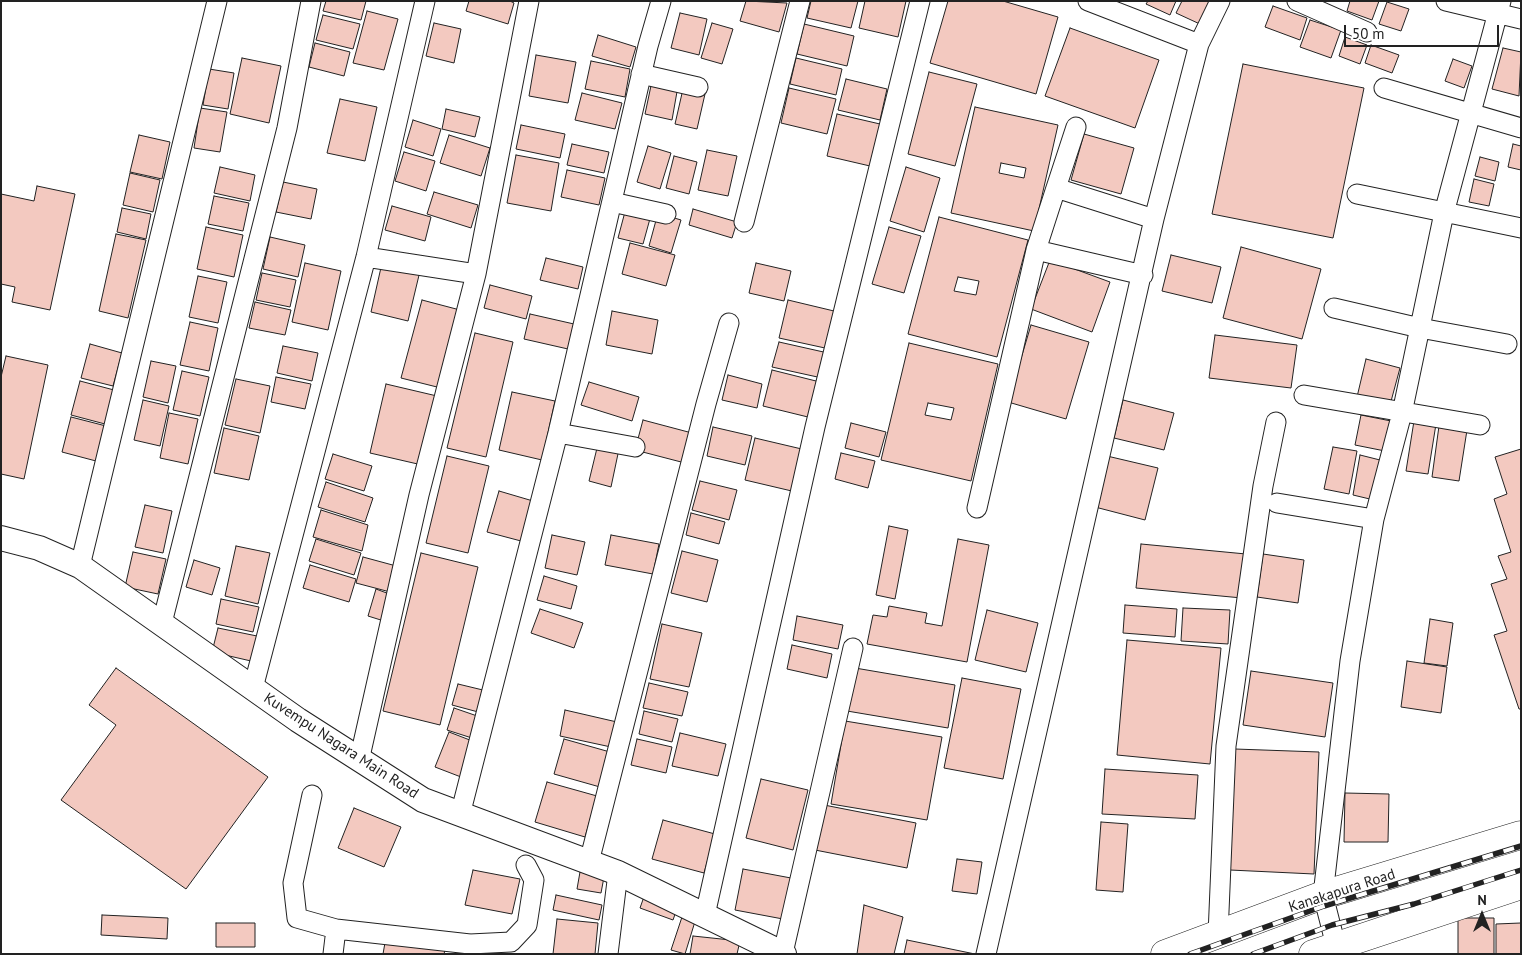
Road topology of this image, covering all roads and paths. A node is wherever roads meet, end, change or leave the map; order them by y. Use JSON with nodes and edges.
{"nodes":[{"id":1,"x":217,"y":1,"type":"edge"},
{"id":2,"x":311,"y":1,"type":"edge"},
{"id":3,"x":425,"y":1,"type":"edge"},
{"id":4,"x":529,"y":1,"type":"edge"},
{"id":5,"x":661,"y":1,"type":"edge"},
{"id":6,"x":800,"y":1,"type":"edge"},
{"id":7,"x":920,"y":1,"type":"edge"},
{"id":8,"x":1088,"y":1,"type":"edge"},
{"id":9,"x":1220,"y":1,"type":"edge"},
{"id":10,"x":1297,"y":1,"type":"edge"},
{"id":11,"x":1446,"y":1,"type":"edge"},
{"id":12,"x":1498,"y":8,"type":"edge"},
{"id":13,"x":1521,"y":19,"type":"edge"},
{"id":14,"x":1368,"y":32,"type":"dead end"},
{"id":15,"x":1199,"y":44,"type":"junction"},
{"id":16,"x":641,"y":74,"type":"junction"},
{"id":17,"x":698,"y":87,"type":"dead end"},
{"id":18,"x":1384,"y":88,"type":"dead end"},
{"id":19,"x":1469,"y":114,"type":"junction"},
{"id":20,"x":1076,"y":127,"type":"dead end"},
{"id":21,"x":1521,"y":128,"type":"edge"},
{"id":22,"x":1056,"y":188,"type":"junction"},
{"id":23,"x":1357,"y":194,"type":"dead end"},
{"id":24,"x":612,"y":202,"type":"junction"},
{"id":25,"x":1444,"y":213,"type":"junction"},
{"id":26,"x":666,"y":214,"type":"dead end"},
{"id":27,"x":1154,"y":219,"type":"junction"},
{"id":28,"x":744,"y":222,"type":"dead end"},
{"id":29,"x":1521,"y":228,"type":"edge"},
{"id":30,"x":1036,"y":250,"type":"junction"},
{"id":31,"x":366,"y":257,"type":"junction"},
{"id":32,"x":476,"y":274,"type":"junction"},
{"id":33,"x":1143,"y":274,"type":"junction"},
{"id":34,"x":1334,"y":308,"type":"dead end"},
{"id":35,"x":729,"y":323,"type":"dead end"},
{"id":36,"x":1420,"y":328,"type":"junction"},
{"id":37,"x":1507,"y":344,"type":"dead end"},
{"id":38,"x":1304,"y":395,"type":"dead end"},
{"id":39,"x":1402,"y":412,"type":"junction"},
{"id":40,"x":1276,"y":422,"type":"dead end"},
{"id":41,"x":1480,"y":425,"type":"dead end"},
{"id":42,"x":558,"y":433,"type":"junction"},
{"id":43,"x":635,"y":447,"type":"dead end"},
{"id":44,"x":1277,"y":503,"type":"dead end"},
{"id":45,"x":977,"y":508,"type":"dead end"},
{"id":46,"x":1374,"y":519,"type":"junction"},
{"id":47,"x":1,"y":538,"type":"edge"},
{"id":48,"x":80,"y":566,"type":"junction"},
{"id":49,"x":162,"y":623,"type":"junction"},
{"id":50,"x":853,"y":648,"type":"dead end"},
{"id":51,"x":253,"y":688,"type":"junction"},
{"id":52,"x":360,"y":760,"type":"junction"},
{"id":53,"x":312,"y":795,"type":"dead end"},
{"id":54,"x":460,"y":815,"type":"junction"},
{"id":55,"x":1521,"y":835,"type":"edge"},
{"id":56,"x":589,"y":862,"type":"junction"},
{"id":57,"x":526,"y":865,"type":"dead end"},
{"id":58,"x":618,"y":874,"type":"junction"},
{"id":59,"x":1521,"y":885,"type":"edge"},
{"id":60,"x":1323,"y":896,"type":"junction"},
{"id":61,"x":705,"y":915,"type":"junction"},
{"id":62,"x":336,"y":928,"type":"junction"},
{"id":63,"x":1218,"y":935,"type":"junction"},
{"id":64,"x":1324,"y":950,"type":"edge"},
{"id":65,"x":333,"y":954,"type":"edge"},
{"id":66,"x":608,"y":954,"type":"edge"},
{"id":67,"x":784,"y":954,"type":"edge"},
{"id":68,"x":986,"y":954,"type":"edge"},
{"id":69,"x":1164,"y":954,"type":"edge"}],
"edges":[{"from":1,"to":48,"type":"street"},
{"from":2,"to":49,"type":"street"},
{"from":3,"to":31,"type":"street"},
{"from":4,"to":32,"type":"street"},
{"from":5,"to":16,"type":"street"},
{"from":6,"to":28,"type":"street"},
{"from":7,"to":61,"type":"street"},
{"from":8,"to":15,"type":"street"},
{"from":9,"to":15,"type":"street"},
{"from":10,"to":14,"type":"street"},
{"from":11,"to":12,"type":"street"},
{"from":12,"to":13,"type":"street"},
{"from":12,"to":19,"type":"street"},
{"from":15,"to":27,"type":"street"},
{"from":16,"to":17,"type":"street"},
{"from":16,"to":24,"type":"street"},
{"from":18,"to":19,"type":"street"},
{"from":19,"to":21,"type":"street"},
{"from":19,"to":25,"type":"street"},
{"from":20,"to":22,"type":"street"},
{"from":22,"to":27,"type":"street"},
{"from":22,"to":30,"type":"street"},
{"from":23,"to":25,"type":"street"},
{"from":24,"to":26,"type":"street"},
{"from":24,"to":42,"type":"street"},
{"from":25,"to":29,"type":"street"},
{"from":25,"to":36,"type":"street"},
{"from":27,"to":33,"type":"street"},
{"from":30,"to":33,"type":"street"},
{"from":30,"to":45,"type":"street"},
{"from":31,"to":32,"type":"street"},
{"from":31,"to":51,"type":"street"},
{"from":32,"to":52,"type":"street"},
{"from":33,"to":68,"type":"street"},
{"from":34,"to":36,"type":"street"},
{"from":35,"to":56,"type":"street"},
{"from":36,"to":37,"type":"street"},
{"from":36,"to":39,"type":"street"},
{"from":38,"to":39,"type":"street"},
{"from":39,"to":41,"type":"street"},
{"from":39,"to":46,"type":"street"},
{"from":40,"to":63,"type":"street"},
{"from":42,"to":43,"type":"street"},
{"from":42,"to":54,"type":"street"},
{"from":44,"to":46,"type":"street"},
{"from":46,"to":60,"type":"street"},
{"from":47,"to":48,"type":"street","name":"Kuvempu Nagara Main Road"},
{"from":48,"to":49,"type":"street","name":"Kuvempu Nagara Main Road"},
{"from":49,"to":51,"type":"street","name":"Kuvempu Nagara Main Road"},
{"from":50,"to":67,"type":"street"},
{"from":51,"to":52,"type":"street","name":"Kuvempu Nagara Main Road"},
{"from":52,"to":54,"type":"street","name":"Kuvempu Nagara Main Road"},
{"from":53,"to":62,"type":"street"},
{"from":54,"to":56,"type":"street","name":"Kuvempu Nagara Main Road"},
{"from":55,"to":60,"type":"highway","name":"Kanakapura Road"},
{"from":56,"to":58,"type":"street","name":"Kuvempu Nagara Main Road"},
{"from":57,"to":62,"type":"street"},
{"from":58,"to":61,"type":"street","name":"Kuvempu Nagara Main Road"},
{"from":58,"to":66,"type":"street"},
{"from":59,"to":64,"type":"highway"},
{"from":60,"to":63,"type":"highway","name":"Kanakapura Road"},
{"from":60,"to":64,"type":"street"},
{"from":61,"to":67,"type":"street","name":"Kuvempu Nagara Main Road"},
{"from":62,"to":65,"type":"street"},
{"from":63,"to":69,"type":"highway","name":"Kanakapura Road"}]}
